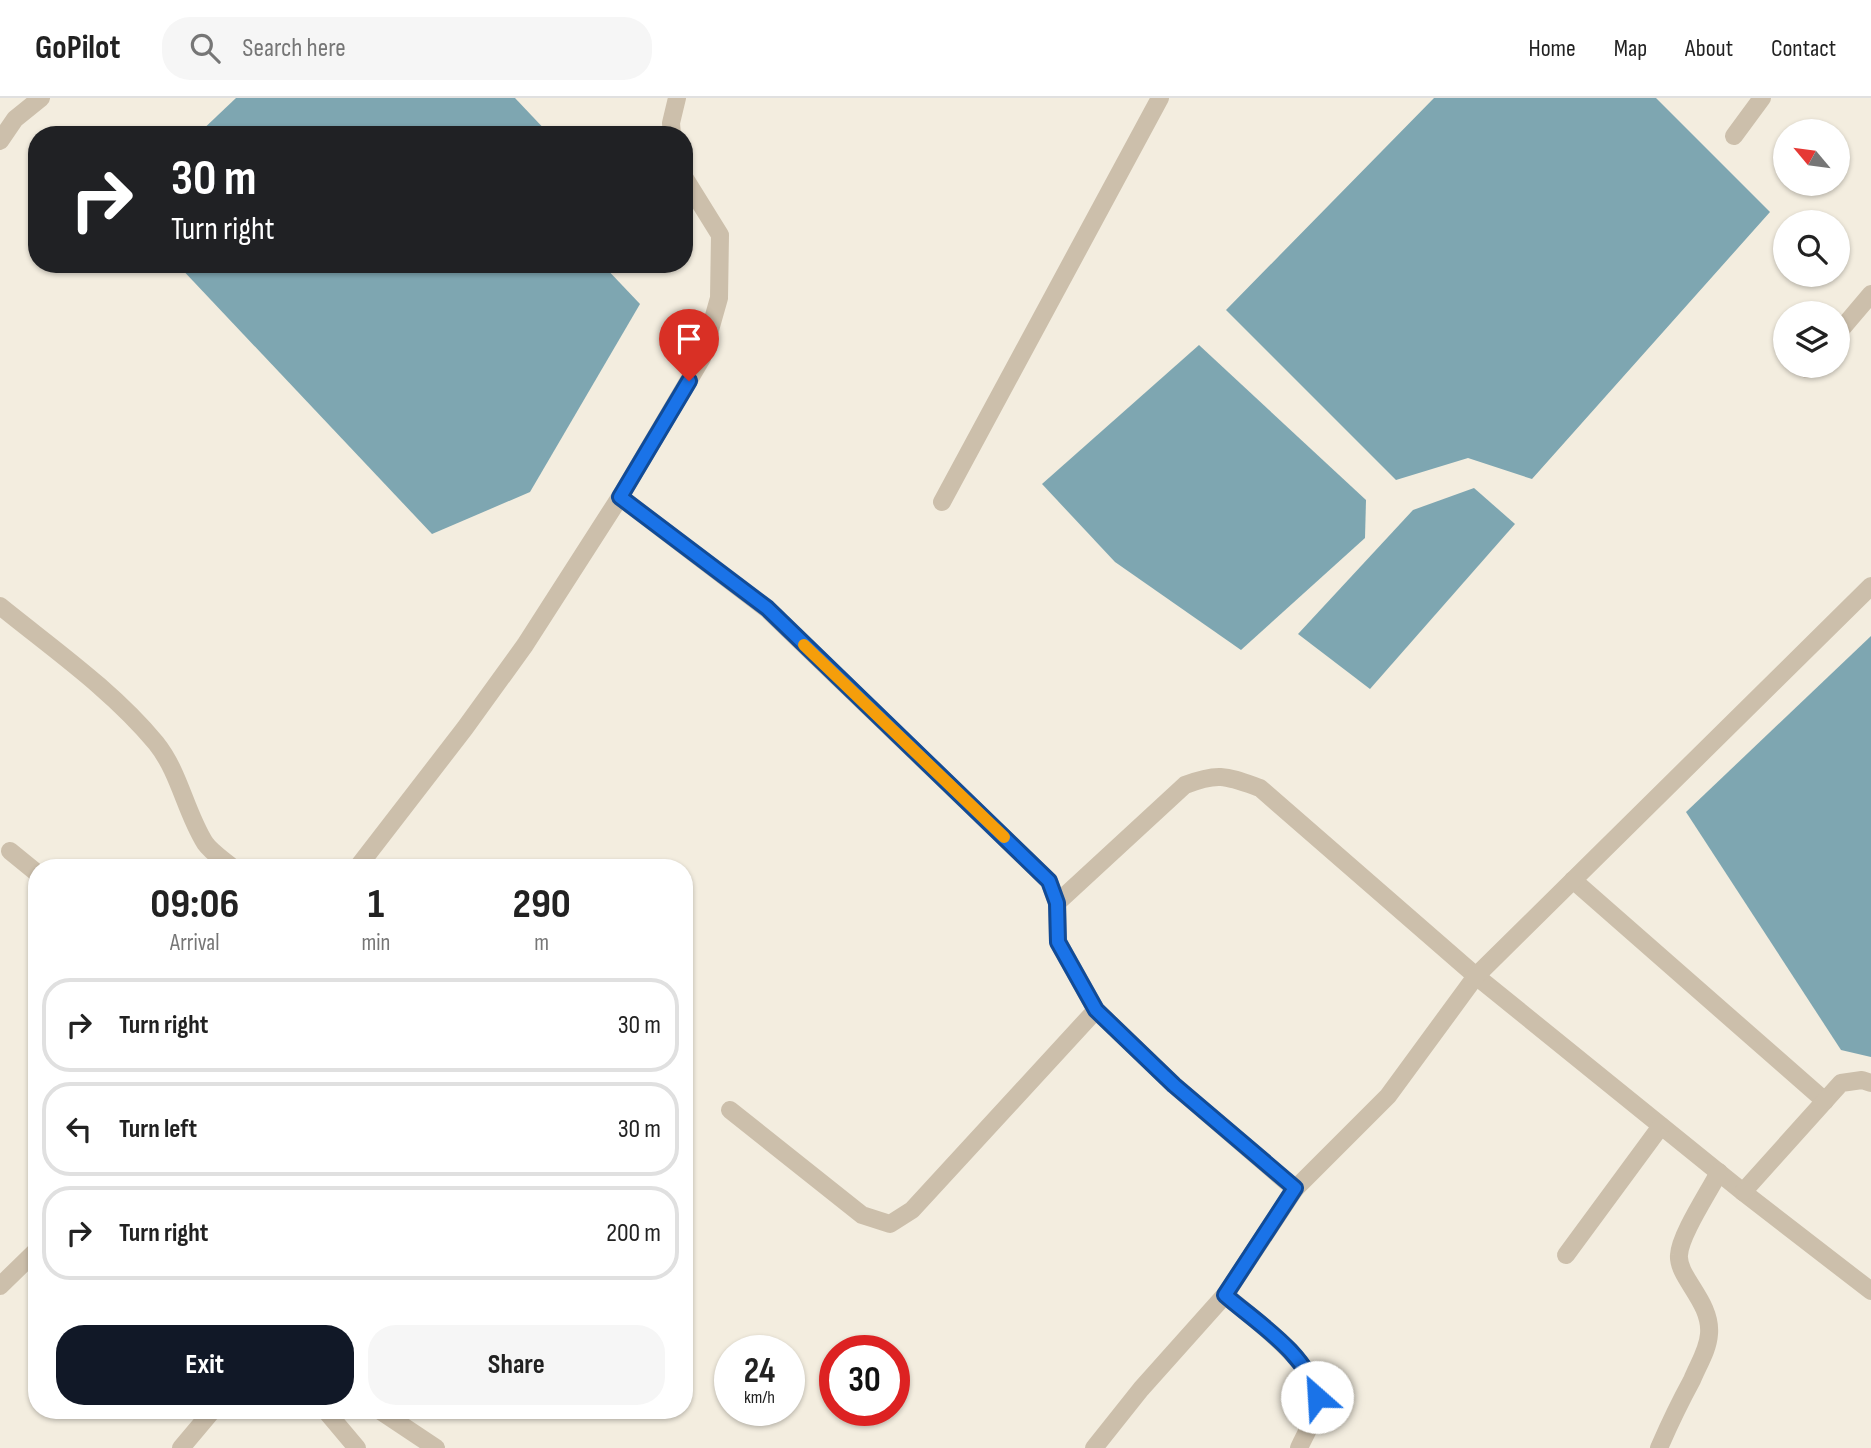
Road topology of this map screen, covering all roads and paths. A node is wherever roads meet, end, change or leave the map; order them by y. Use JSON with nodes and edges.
{"nodes":[{"id":1,"x":41,"y":98,"type":"edge"},
{"id":2,"x":677,"y":98,"type":"edge"},
{"id":3,"x":1160,"y":98,"type":"edge"},
{"id":4,"x":1762,"y":98,"type":"edge"},
{"id":5,"x":671,"y":126,"type":"edge"},
{"id":6,"x":1734,"y":136,"type":"dead end"},
{"id":7,"x":0,"y":141,"type":"edge"},
{"id":8,"x":693,"y":192,"type":"edge"},
{"id":9,"x":1871,"y":294,"type":"edge"},
{"id":10,"x":1850,"y":319,"type":"edge"},
{"id":11,"x":620,"y":497,"type":"junction"},
{"id":12,"x":942,"y":502,"type":"dead end"},
{"id":13,"x":1871,"y":586,"type":"edge"},
{"id":14,"x":0,"y":606,"type":"edge"},
{"id":15,"x":10,"y":851,"type":"dead end"},
{"id":16,"x":223,"y":859,"type":"edge"},
{"id":17,"x":364,"y":859,"type":"edge"},
{"id":18,"x":28,"y":866,"type":"edge"},
{"id":19,"x":1573,"y":880,"type":"junction"},
{"id":20,"x":1057,"y":903,"type":"junction"},
{"id":21,"x":1476,"y":976,"type":"junction"},
{"id":22,"x":1096,"y":1010,"type":"junction"},
{"id":23,"x":1871,"y":1083,"type":"edge"},
{"id":24,"x":1825,"y":1101,"type":"junction"},
{"id":25,"x":730,"y":1110,"type":"dead end"},
{"id":26,"x":1661,"y":1126,"type":"junction"},
{"id":27,"x":1719,"y":1172,"type":"junction"},
{"id":28,"x":1295,"y":1188,"type":"junction"},
{"id":29,"x":1744,"y":1192,"type":"junction"},
{"id":30,"x":1566,"y":1255,"type":"dead end"},
{"id":31,"x":28,"y":1259,"type":"edge"},
{"id":32,"x":0,"y":1286,"type":"edge"},
{"id":33,"x":1871,"y":1291,"type":"edge"},
{"id":34,"x":1225,"y":1295,"type":"junction"},
{"id":35,"x":206,"y":1419,"type":"edge"},
{"id":36,"x":340,"y":1419,"type":"edge"},
{"id":37,"x":392,"y":1419,"type":"edge"},
{"id":38,"x":181,"y":1448,"type":"edge"},
{"id":39,"x":357,"y":1448,"type":"edge"},
{"id":40,"x":436,"y":1448,"type":"edge"},
{"id":41,"x":1094,"y":1448,"type":"edge"},
{"id":42,"x":1300,"y":1448,"type":"edge"},
{"id":43,"x":1658,"y":1448,"type":"edge"}],
"edges":[{"from":1,"to":7,"type":"street"},
{"from":2,"to":5,"type":"street"},
{"from":3,"to":12,"type":"street"},
{"from":4,"to":6,"type":"street"},
{"from":8,"to":11,"type":"street"},
{"from":9,"to":10,"type":"street"},
{"from":11,"to":17,"type":"street"},
{"from":11,"to":20,"type":"street"},
{"from":13,"to":19,"type":"street"},
{"from":14,"to":16,"type":"street"},
{"from":15,"to":18,"type":"street"},
{"from":19,"to":21,"type":"street"},
{"from":19,"to":24,"type":"street"},
{"from":20,"to":21,"type":"street"},
{"from":20,"to":22,"type":"street"},
{"from":21,"to":26,"type":"street"},
{"from":21,"to":28,"type":"street"},
{"from":22,"to":25,"type":"street"},
{"from":22,"to":28,"type":"street"},
{"from":23,"to":24,"type":"street"},
{"from":24,"to":29,"type":"street"},
{"from":26,"to":27,"type":"street"},
{"from":26,"to":30,"type":"street"},
{"from":27,"to":29,"type":"street"},
{"from":27,"to":43,"type":"street"},
{"from":28,"to":34,"type":"street"},
{"from":29,"to":33,"type":"street"},
{"from":31,"to":32,"type":"street"},
{"from":34,"to":41,"type":"street"},
{"from":34,"to":42,"type":"street"},
{"from":35,"to":38,"type":"street"},
{"from":36,"to":39,"type":"street"},
{"from":37,"to":40,"type":"street"}]}
